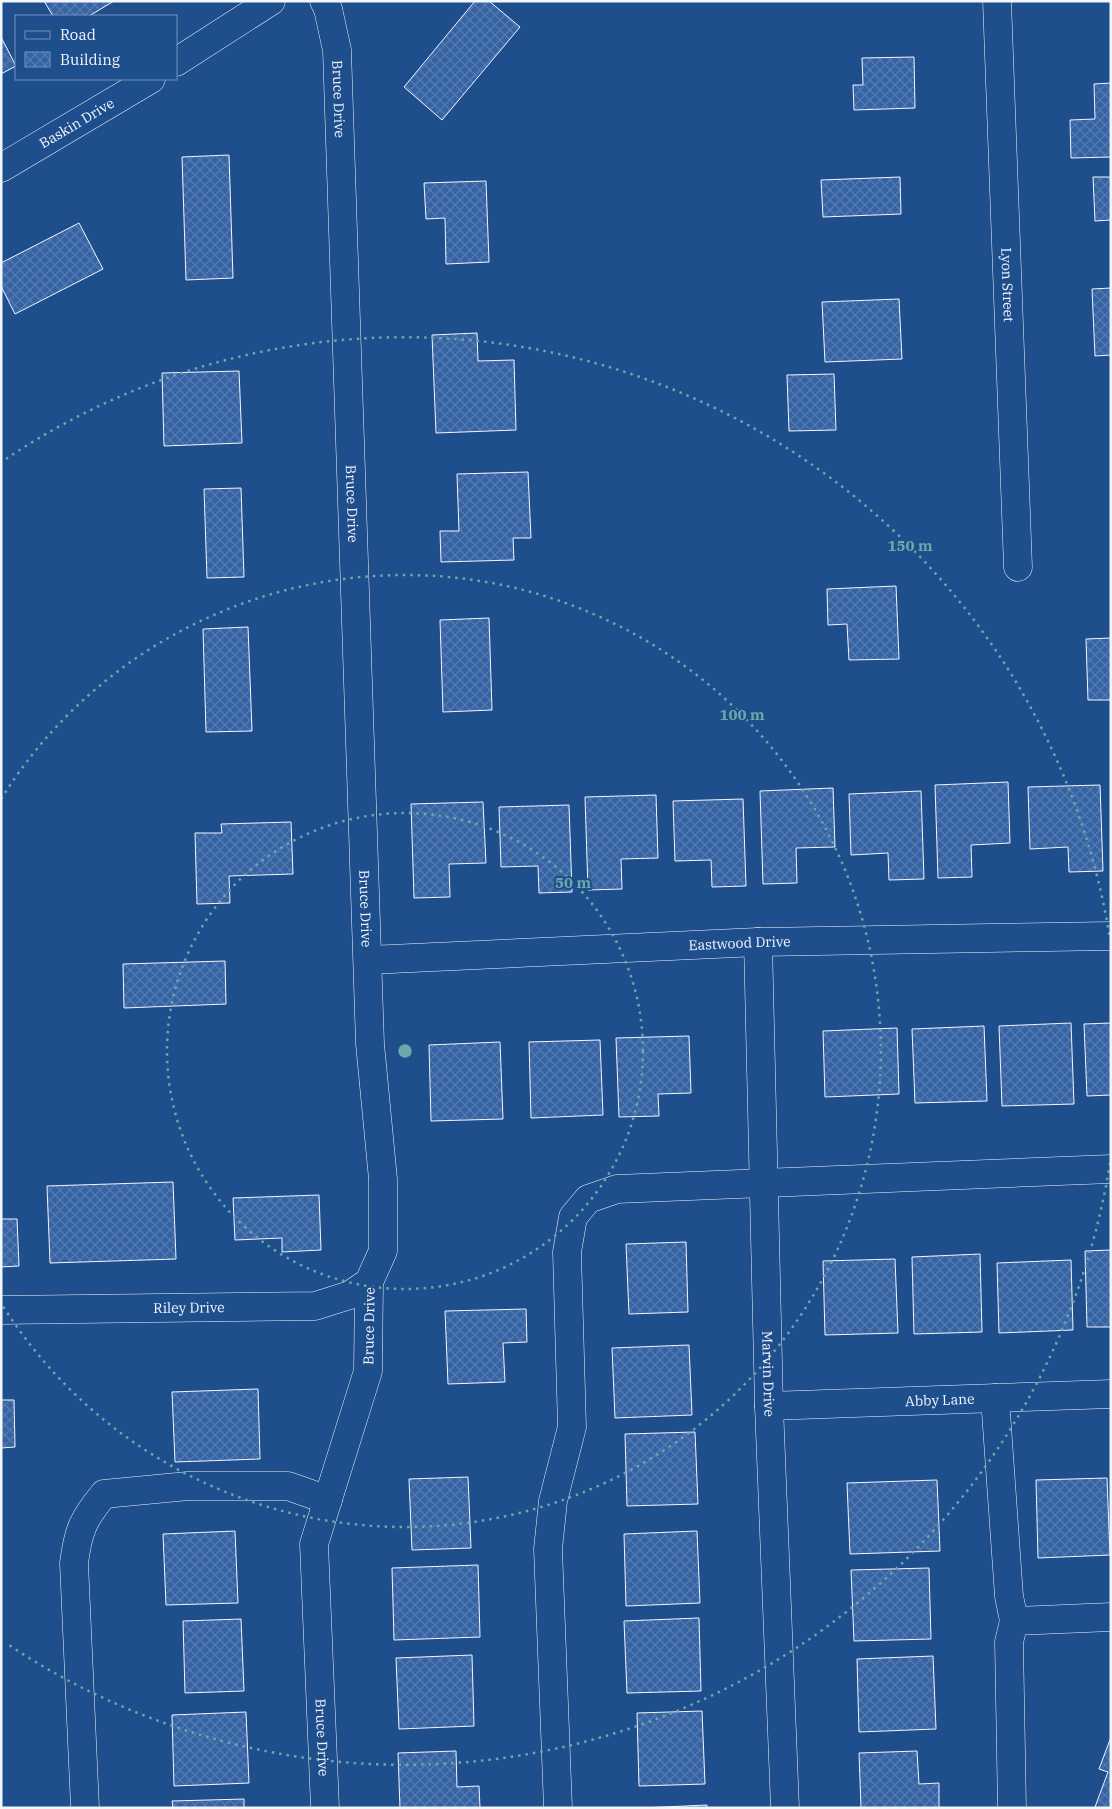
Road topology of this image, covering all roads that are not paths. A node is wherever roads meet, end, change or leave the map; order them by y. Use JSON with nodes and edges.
{"nodes":[{"id":1,"x":271,"y":1,"type":"edge"},
{"id":2,"x":324,"y":1,"type":"edge"},
{"id":3,"x":997,"y":1,"type":"edge"},
{"id":4,"x":178,"y":61,"type":"edge"},
{"id":5,"x":149,"y":80,"type":"edge"},
{"id":6,"x":1,"y":168,"type":"edge"},
{"id":7,"x":1018,"y":567,"type":"dead end"},
{"id":8,"x":1111,"y":936,"type":"edge"},
{"id":9,"x":758,"y":942,"type":"junction"},
{"id":10,"x":368,"y":960,"type":"junction"},
{"id":11,"x":1111,"y":1169,"type":"edge"},
{"id":12,"x":764,"y":1184,"type":"junction"},
{"id":13,"x":369,"y":1282,"type":"junction"},
{"id":14,"x":1,"y":1310,"type":"edge"},
{"id":15,"x":1111,"y":1394,"type":"edge"},
{"id":16,"x":995,"y":1398,"type":"junction"},
{"id":17,"x":769,"y":1406,"type":"junction"},
{"id":18,"x":328,"y":1500,"type":"junction"},
{"id":19,"x":1111,"y":1617,"type":"edge"},
{"id":20,"x":1014,"y":1621,"type":"junction"},
{"id":21,"x":85,"y":1808,"type":"edge"},
{"id":22,"x":325,"y":1808,"type":"edge"},
{"id":23,"x":558,"y":1808,"type":"edge"},
{"id":24,"x":785,"y":1808,"type":"edge"},
{"id":25,"x":1012,"y":1808,"type":"edge"}],
"edges":[{"from":1,"to":4,"type":"street"},
{"from":2,"to":10,"type":"street","name":"Bruce Drive"},
{"from":3,"to":7,"type":"street","name":"Lyon Street"},
{"from":5,"to":6,"type":"street","name":"Baskin Drive"},
{"from":8,"to":9,"type":"street","name":"Eastwood Drive"},
{"from":9,"to":10,"type":"street","name":"Eastwood Drive"},
{"from":9,"to":12,"type":"street","name":"Marvin Drive"},
{"from":10,"to":13,"type":"street","name":"Bruce Drive"},
{"from":11,"to":12,"type":"street"},
{"from":12,"to":17,"type":"street","name":"Marvin Drive"},
{"from":12,"to":23,"type":"street"},
{"from":13,"to":14,"type":"street","name":"Riley Drive"},
{"from":13,"to":18,"type":"street","name":"Bruce Drive"},
{"from":15,"to":16,"type":"street","name":"Abby Lane"},
{"from":16,"to":17,"type":"street","name":"Abby Lane"},
{"from":16,"to":20,"type":"street"},
{"from":17,"to":24,"type":"street","name":"Marvin Drive"},
{"from":18,"to":21,"type":"street"},
{"from":18,"to":22,"type":"street","name":"Bruce Drive"},
{"from":19,"to":20,"type":"street"},
{"from":20,"to":25,"type":"street"}]}
